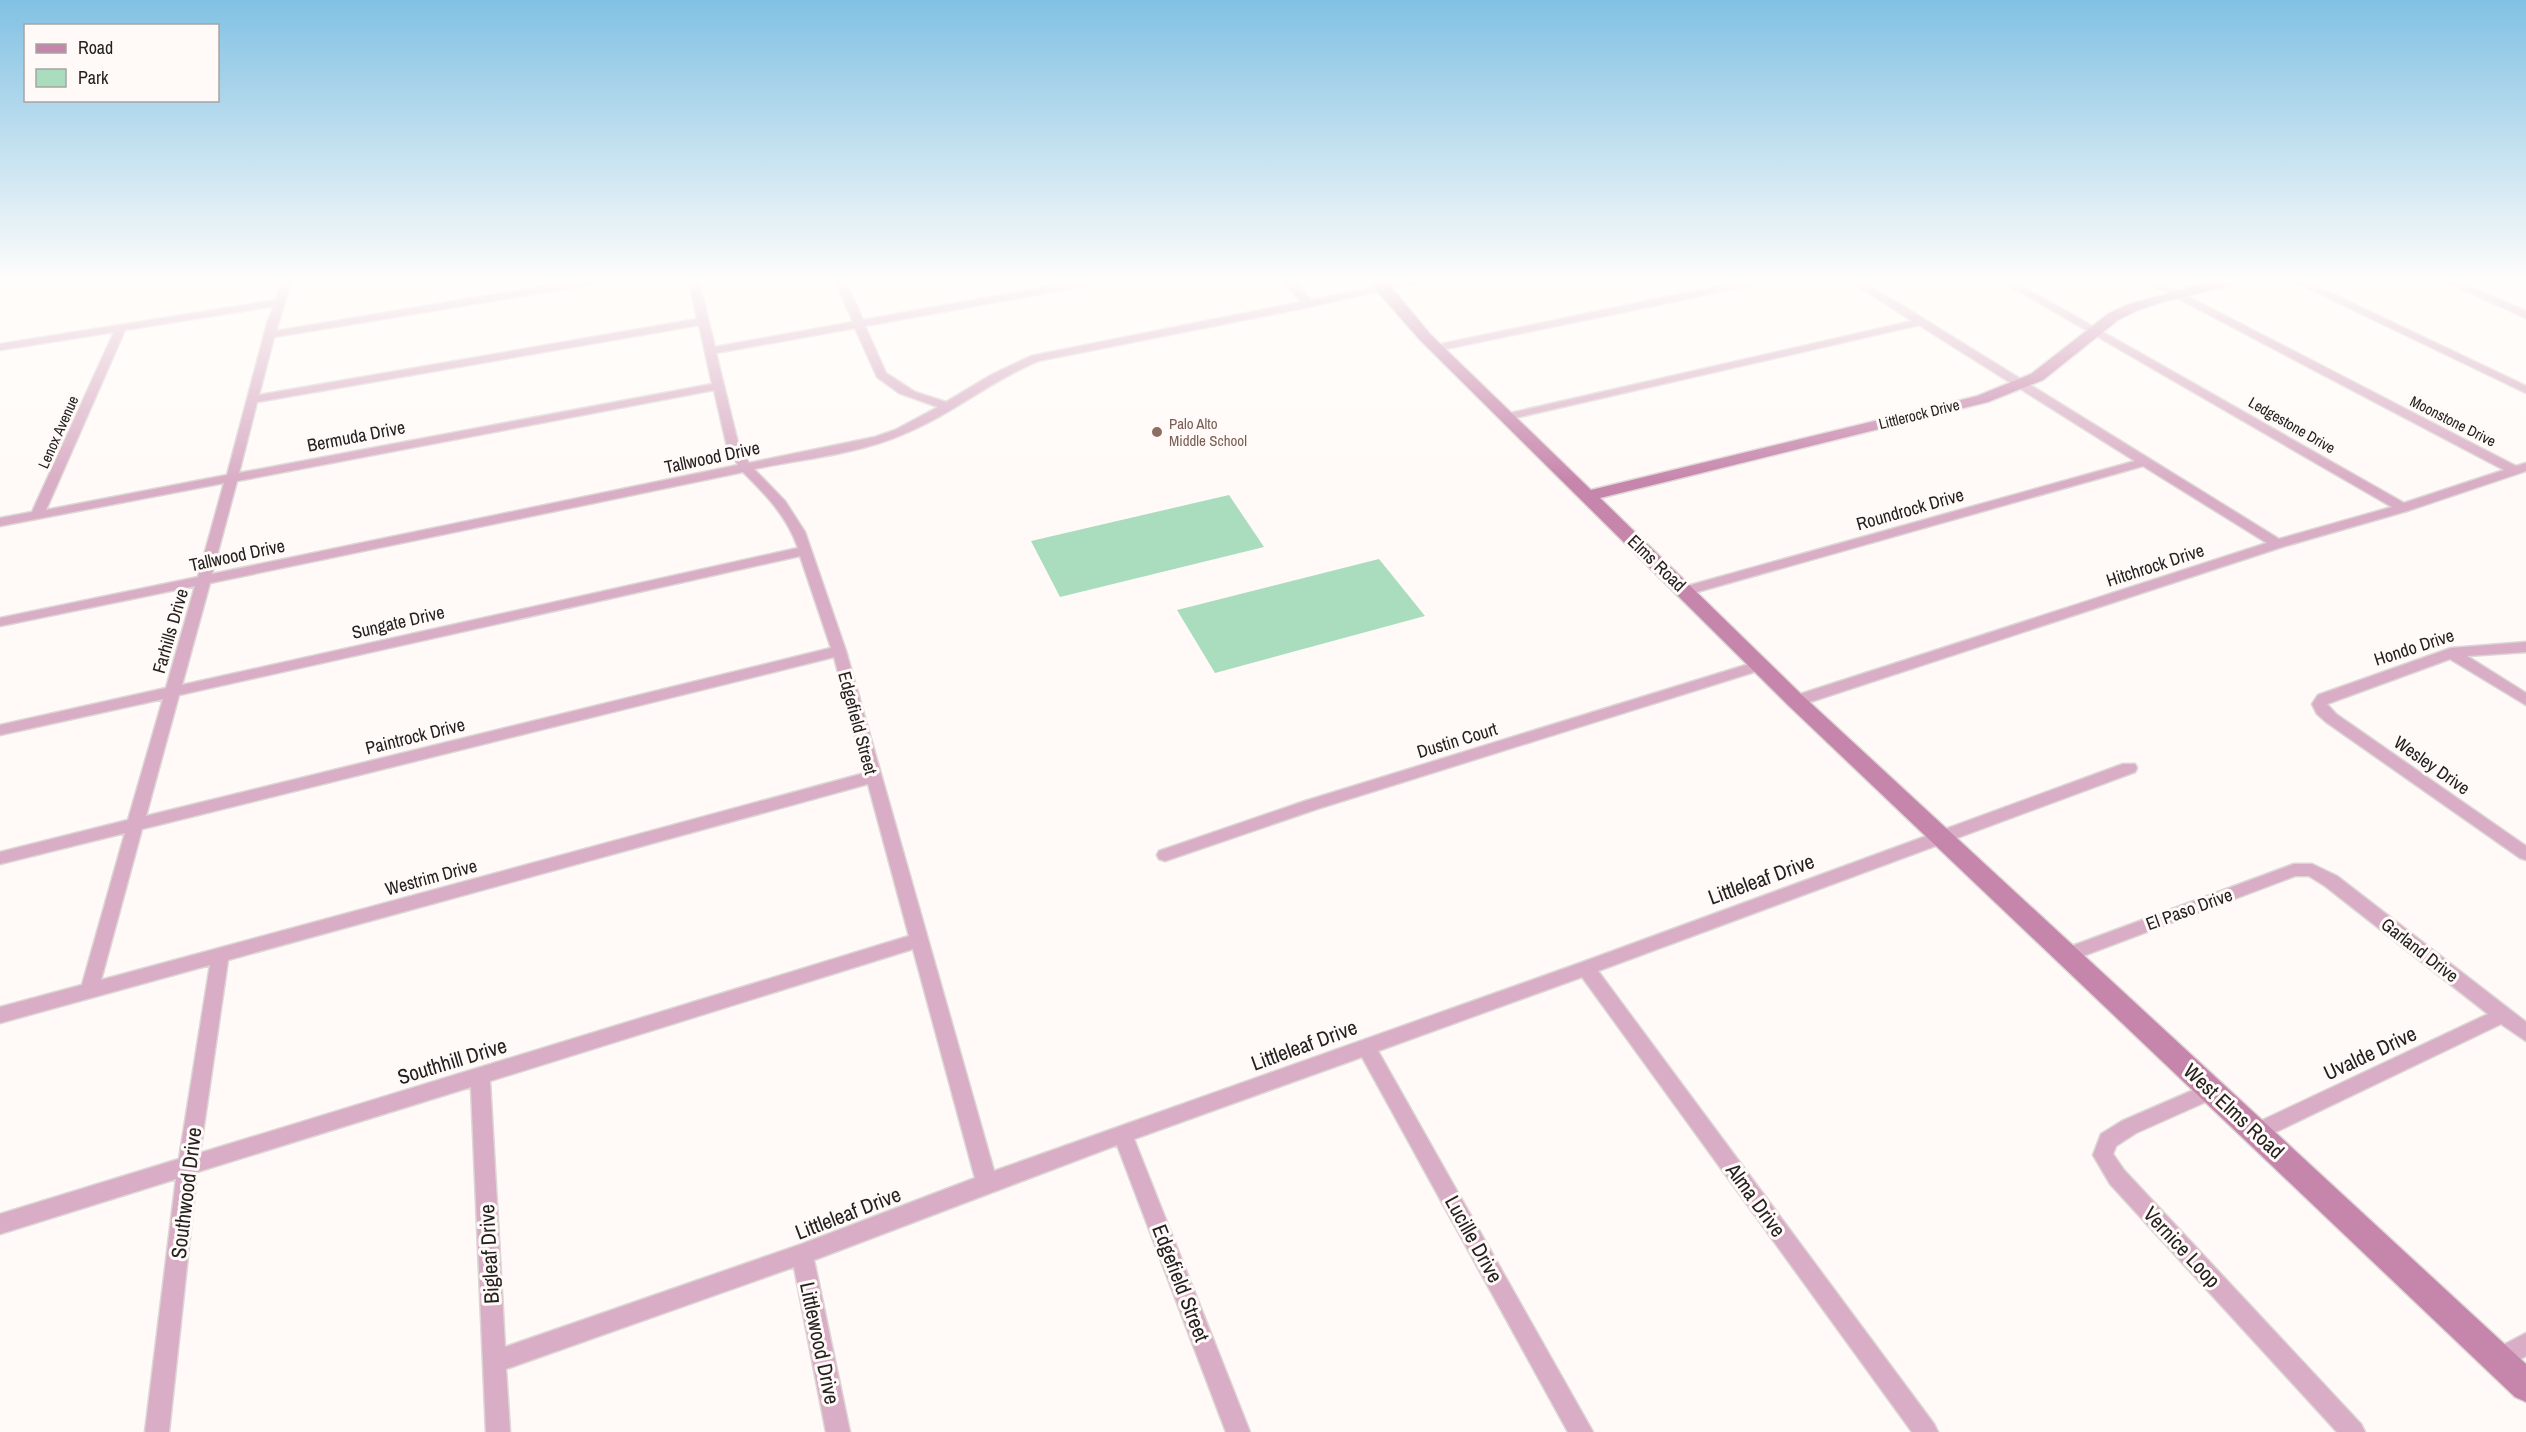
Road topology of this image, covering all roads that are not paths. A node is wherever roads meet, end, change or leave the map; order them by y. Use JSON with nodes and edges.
{"nodes":[{"id":1,"x":112,"y":349,"type":"edge"},
{"id":2,"x":265,"y":349,"type":"edge"},
{"id":3,"x":544,"y":349,"type":"edge"},
{"id":4,"x":723,"y":349,"type":"edge"},
{"id":5,"x":868,"y":349,"type":"edge"},
{"id":6,"x":1082,"y":349,"type":"edge"},
{"id":7,"x":1437,"y":349,"type":"edge"},
{"id":8,"x":1802,"y":349,"type":"edge"},
{"id":9,"x":1963,"y":349,"type":"edge"},
{"id":10,"x":2074,"y":349,"type":"edge"},
{"id":11,"x":2124,"y":349,"type":"edge"},
{"id":12,"x":2284,"y":349,"type":"edge"},
{"id":13,"x":2440,"y":349,"type":"edge"},
{"id":14,"x":711,"y":351,"type":"joint"},
{"id":15,"x":2021,"y":384,"type":"junction"},
{"id":16,"x":718,"y":386,"type":"junction"},
{"id":17,"x":2526,"y":390,"type":"edge"},
{"id":18,"x":252,"y":400,"type":"junction"},
{"id":19,"x":945,"y":405,"type":"junction"},
{"id":20,"x":1506,"y":417,"type":"junction"},
{"id":21,"x":2144,"y":462,"type":"junction"},
{"id":22,"x":746,"y":468,"type":"junction"},
{"id":23,"x":2521,"y":469,"type":"edge"},
{"id":24,"x":232,"y":478,"type":"junction"},
{"id":25,"x":1587,"y":496,"type":"junction"},
{"id":26,"x":2403,"y":508,"type":"junction"},
{"id":27,"x":37,"y":515,"type":"junction"},
{"id":28,"x":0,"y":522,"type":"edge"},
{"id":29,"x":2277,"y":544,"type":"junction"},
{"id":30,"x":804,"y":551,"type":"junction"},
{"id":31,"x":203,"y":581,"type":"junction"},
{"id":32,"x":1685,"y":591,"type":"junction"},
{"id":33,"x":0,"y":622,"type":"edge"},
{"id":34,"x":2526,"y":647,"type":"edge"},
{"id":35,"x":838,"y":651,"type":"junction"},
{"id":36,"x":2451,"y":653,"type":"junction"},
{"id":37,"x":1762,"y":665,"type":"junction"},
{"id":38,"x":171,"y":692,"type":"junction"},
{"id":39,"x":2526,"y":700,"type":"edge"},
{"id":40,"x":1796,"y":701,"type":"junction"},
{"id":41,"x":2319,"y":704,"type":"joint"},
{"id":42,"x":0,"y":730,"type":"edge"},
{"id":43,"x":2129,"y":768,"type":"dead end"},
{"id":44,"x":872,"y":777,"type":"junction"},
{"id":45,"x":135,"y":825,"type":"junction"},
{"id":46,"x":1941,"y":837,"type":"junction"},
{"id":47,"x":2526,"y":854,"type":"edge"},
{"id":48,"x":1165,"y":855,"type":"dead end"},
{"id":49,"x":0,"y":858,"type":"edge"},
{"id":50,"x":2312,"y":870,"type":"joint"},
{"id":51,"x":918,"y":940,"type":"junction"},
{"id":52,"x":220,"y":955,"type":"junction"},
{"id":53,"x":2067,"y":955,"type":"junction"},
{"id":54,"x":1586,"y":968,"type":"junction"},
{"id":55,"x":89,"y":991,"type":"junction"},
{"id":56,"x":2503,"y":1015,"type":"junction"},
{"id":57,"x":0,"y":1016,"type":"edge"},
{"id":58,"x":2526,"y":1033,"type":"edge"},
{"id":59,"x":1366,"y":1046,"type":"junction"},
{"id":60,"x":480,"y":1076,"type":"junction"},
{"id":61,"x":2212,"y":1090,"type":"junction"},
{"id":62,"x":2257,"y":1132,"type":"junction"},
{"id":63,"x":1123,"y":1135,"type":"junction"},
{"id":64,"x":188,"y":1165,"type":"junction"},
{"id":65,"x":987,"y":1183,"type":"junction"},
{"id":66,"x":0,"y":1224,"type":"edge"},
{"id":67,"x":802,"y":1254,"type":"junction"},
{"id":68,"x":2526,"y":1344,"type":"edge"},
{"id":69,"x":2498,"y":1360,"type":"junction"},
{"id":70,"x":494,"y":1362,"type":"junction"},
{"id":71,"x":2526,"y":1386,"type":"edge"},
{"id":72,"x":157,"y":1432,"type":"edge"},
{"id":73,"x":498,"y":1432,"type":"edge"},
{"id":74,"x":838,"y":1432,"type":"edge"},
{"id":75,"x":1238,"y":1432,"type":"edge"},
{"id":76,"x":1581,"y":1432,"type":"edge"},
{"id":77,"x":1926,"y":1432,"type":"edge"},
{"id":78,"x":2353,"y":1432,"type":"edge"}],
"edges":[{"from":1,"to":27,"type":"street","name":"Lenox Avenue"},
{"from":2,"to":18,"type":"street","name":"Farhills Drive"},
{"from":3,"to":18,"type":"street"},
{"from":4,"to":14,"type":"street"},
{"from":5,"to":19,"type":"street"},
{"from":6,"to":19,"type":"street","name":"Tallwood Drive"},
{"from":7,"to":20,"type":"main road","name":"Elms Road"},
{"from":8,"to":20,"type":"street"},
{"from":9,"to":15,"type":"street"},
{"from":10,"to":15,"type":"main road","name":"Littlerock Drive"},
{"from":11,"to":26,"type":"street","name":"Ledgestone Drive"},
{"from":12,"to":23,"type":"street","name":"Moonstone Drive"},
{"from":13,"to":17,"type":"street"},
{"from":14,"to":16,"type":"street","name":"Edgefield Street"},
{"from":15,"to":21,"type":"street"},
{"from":15,"to":25,"type":"main road","name":"Littlerock Drive"},
{"from":16,"to":22,"type":"street","name":"Edgefield Street"},
{"from":16,"to":24,"type":"street","name":"Bermuda Drive"},
{"from":18,"to":24,"type":"street","name":"Farhills Drive"},
{"from":19,"to":22,"type":"street","name":"Tallwood Drive"},
{"from":20,"to":25,"type":"main road","name":"Elms Road"},
{"from":21,"to":29,"type":"street"},
{"from":21,"to":32,"type":"street","name":"Roundrock Drive"},
{"from":22,"to":30,"type":"street","name":"Edgefield Street"},
{"from":22,"to":31,"type":"street","name":"Tallwood Drive"},
{"from":23,"to":26,"type":"street","name":"Hitchrock Drive"},
{"from":24,"to":27,"type":"street","name":"Bermuda Drive"},
{"from":24,"to":31,"type":"street","name":"Farhills Drive"},
{"from":25,"to":32,"type":"main road","name":"Elms Road"},
{"from":26,"to":29,"type":"street","name":"Hitchrock Drive"},
{"from":27,"to":28,"type":"street","name":"Bermuda Drive"},
{"from":29,"to":40,"type":"street","name":"Hitchrock Drive"},
{"from":30,"to":35,"type":"street","name":"Edgefield Street"},
{"from":30,"to":38,"type":"street","name":"Sungate Drive"},
{"from":31,"to":33,"type":"street","name":"Tallwood Drive"},
{"from":31,"to":38,"type":"street","name":"Farhills Drive"},
{"from":32,"to":37,"type":"main road","name":"Elms Road"},
{"from":34,"to":36,"type":"street","name":"Hondo Drive"},
{"from":35,"to":44,"type":"street","name":"Edgefield Street"},
{"from":35,"to":45,"type":"street","name":"Paintrock Drive"},
{"from":36,"to":39,"type":"street"},
{"from":36,"to":41,"type":"street","name":"Hondo Drive"},
{"from":37,"to":40,"type":"main road","name":"Elms Road"},
{"from":37,"to":48,"type":"street","name":"Dustin Court"},
{"from":38,"to":42,"type":"street","name":"Sungate Drive"},
{"from":38,"to":45,"type":"street","name":"Farhills Drive"},
{"from":40,"to":46,"type":"main road","name":"Elms Road"},
{"from":41,"to":47,"type":"street","name":"Wesley Drive"},
{"from":43,"to":46,"type":"street","name":"Littleleaf Drive"},
{"from":44,"to":51,"type":"street","name":"Edgefield Street"},
{"from":44,"to":52,"type":"street","name":"Westrim Drive"},
{"from":45,"to":49,"type":"street","name":"Paintrock Drive"},
{"from":45,"to":55,"type":"street","name":"Farhills Drive"},
{"from":46,"to":53,"type":"main road","name":"West Elms Road"},
{"from":46,"to":54,"type":"street","name":"Littleleaf Drive"},
{"from":50,"to":53,"type":"street","name":"El Paso Drive"},
{"from":50,"to":56,"type":"street","name":"Garland Drive"},
{"from":51,"to":60,"type":"street","name":"Southhill Drive"},
{"from":51,"to":65,"type":"street","name":"Edgefield Street"},
{"from":52,"to":55,"type":"street","name":"Westrim Drive"},
{"from":52,"to":64,"type":"street","name":"Southwood Drive"},
{"from":53,"to":61,"type":"main road","name":"West Elms Road"},
{"from":54,"to":59,"type":"street","name":"Littleleaf Drive"},
{"from":54,"to":77,"type":"street","name":"Alma Drive"},
{"from":55,"to":57,"type":"street","name":"Westrim Drive"},
{"from":56,"to":58,"type":"street","name":"Garland Drive"},
{"from":56,"to":62,"type":"street","name":"Uvalde Drive"},
{"from":59,"to":63,"type":"street","name":"Littleleaf Drive"},
{"from":59,"to":76,"type":"street","name":"Lucille Drive"},
{"from":60,"to":64,"type":"street","name":"Southhill Drive"},
{"from":60,"to":70,"type":"street","name":"Bigleaf Drive"},
{"from":61,"to":62,"type":"main road","name":"West Elms Road"},
{"from":61,"to":78,"type":"street","name":"Vernice Loop"},
{"from":62,"to":69,"type":"main road","name":"West Elms Road"},
{"from":63,"to":65,"type":"street","name":"Littleleaf Drive"},
{"from":63,"to":75,"type":"street","name":"Edgefield Street"},
{"from":64,"to":66,"type":"street","name":"Southhill Drive"},
{"from":64,"to":72,"type":"street","name":"Southwood Drive"},
{"from":65,"to":67,"type":"street","name":"Littleleaf Drive"},
{"from":67,"to":70,"type":"street","name":"Littleleaf Drive"},
{"from":67,"to":74,"type":"street","name":"Littlewood Drive"},
{"from":68,"to":69,"type":"street"},
{"from":69,"to":71,"type":"main road","name":"West Elms Road"},
{"from":70,"to":73,"type":"street","name":"Bigleaf Drive"}]}
